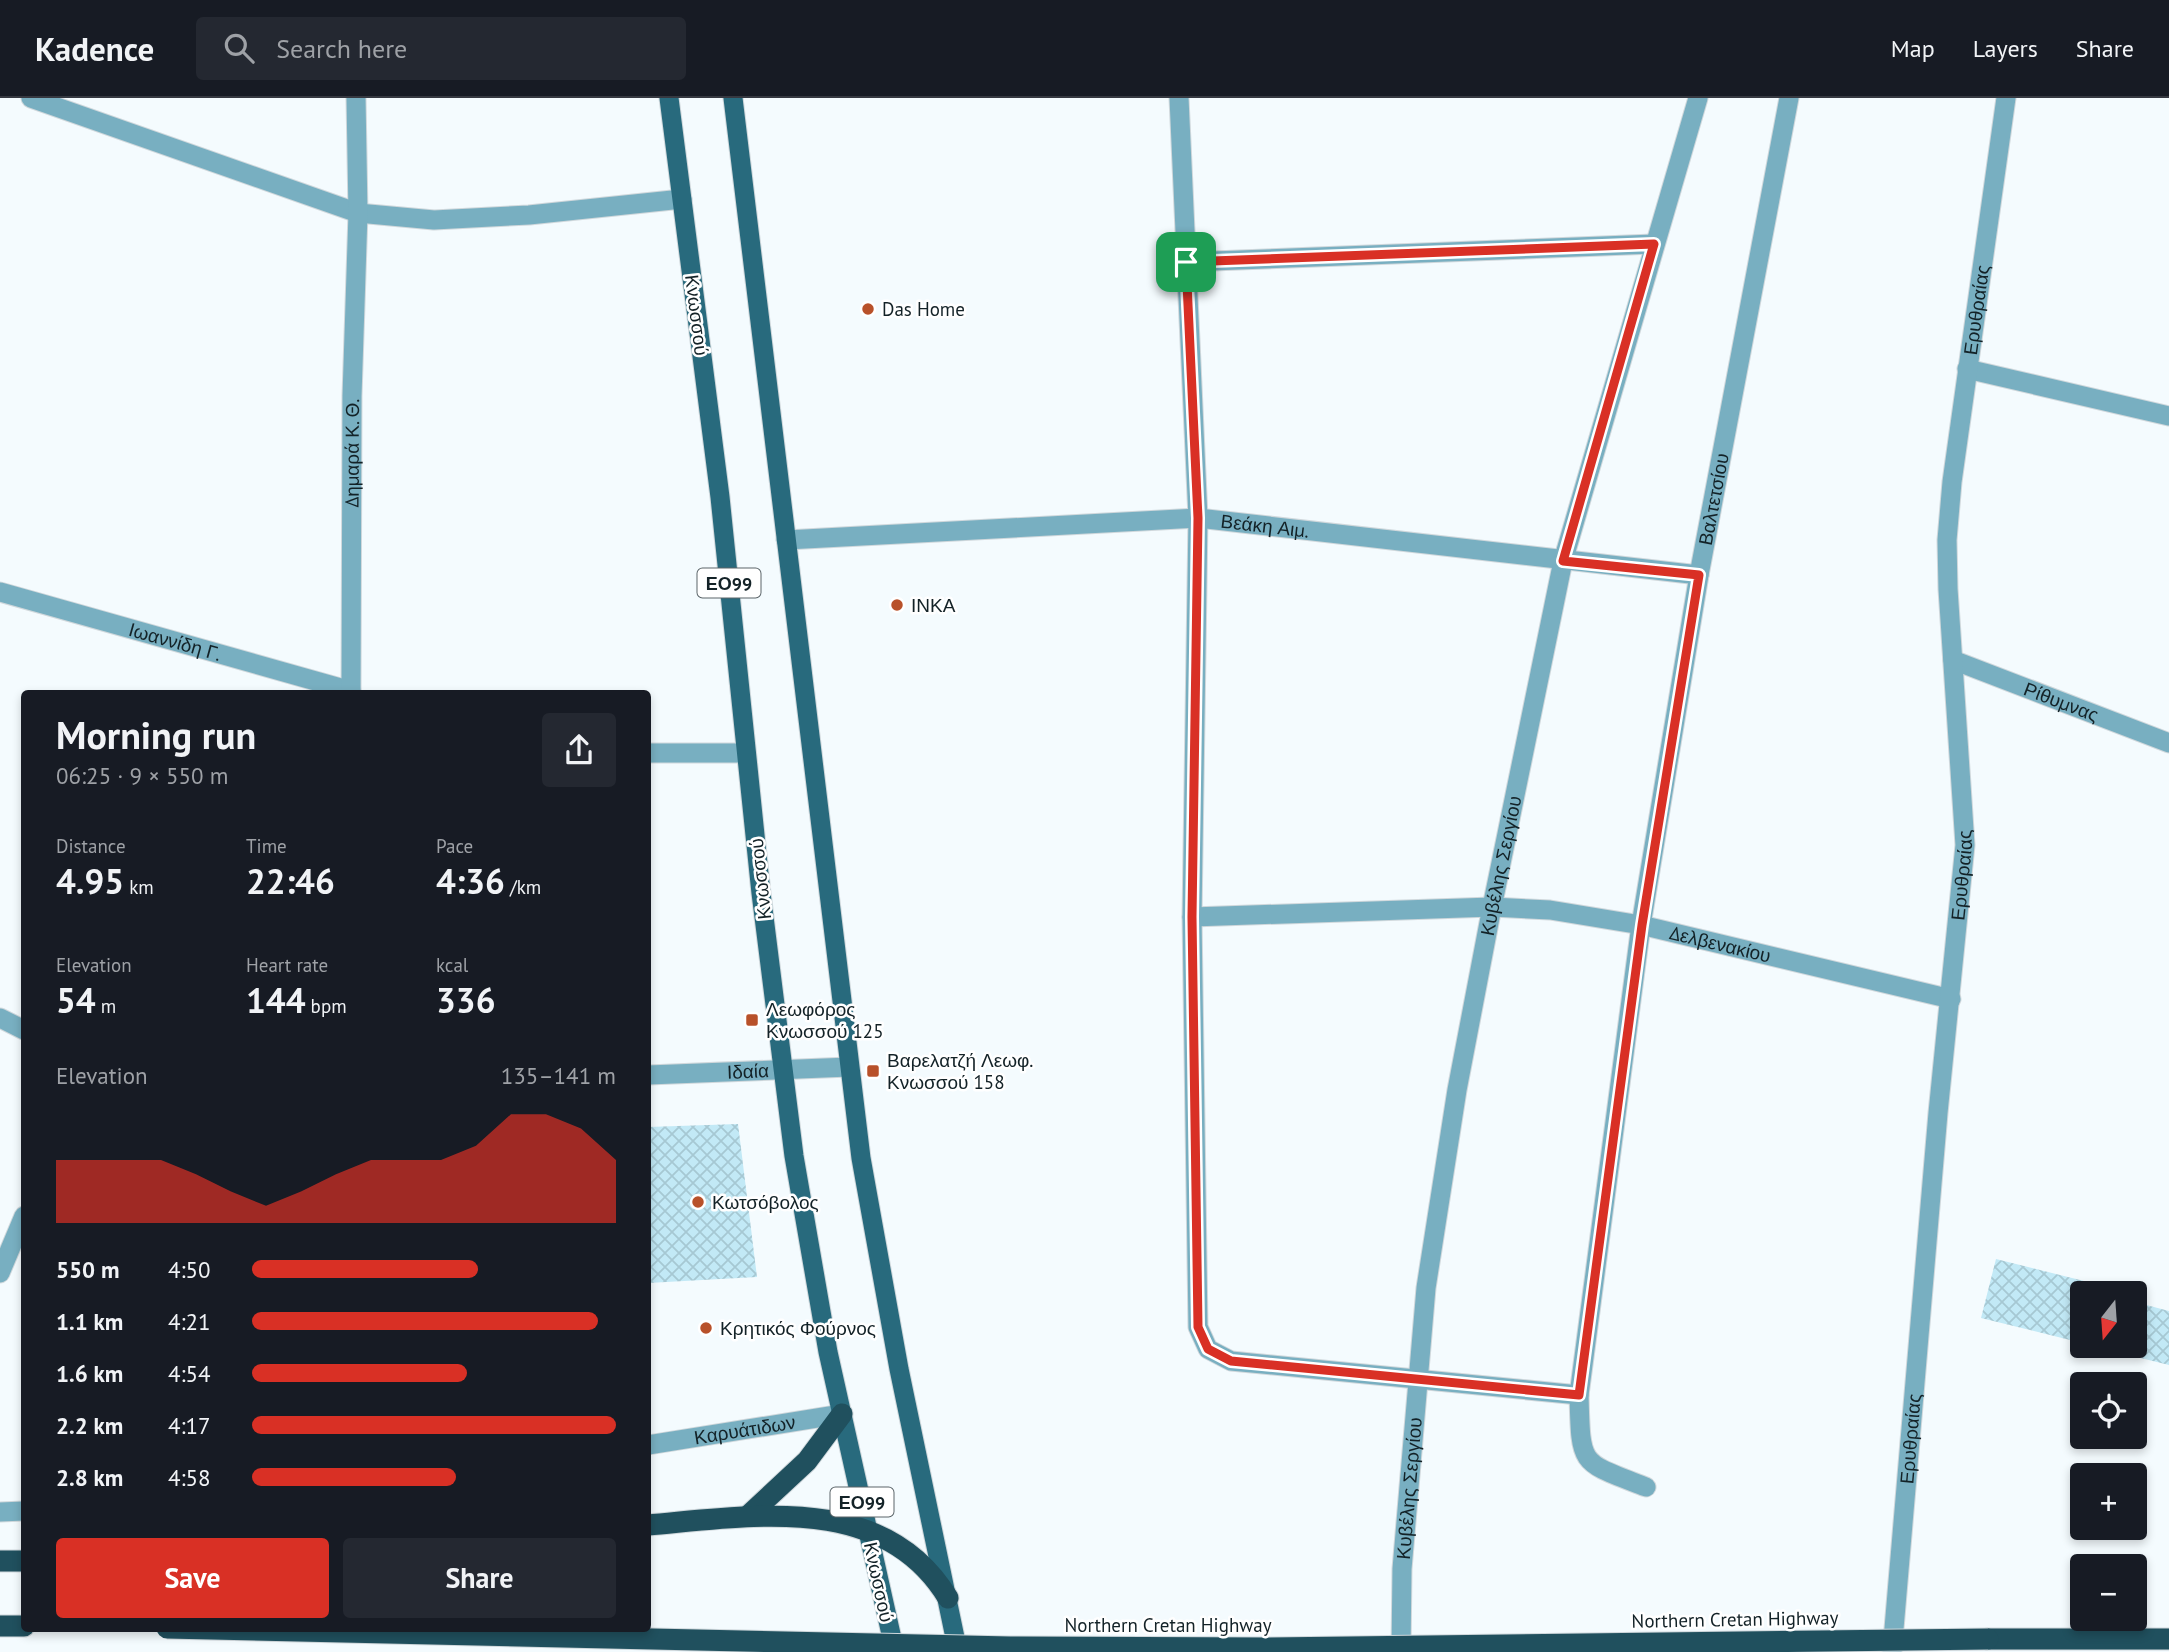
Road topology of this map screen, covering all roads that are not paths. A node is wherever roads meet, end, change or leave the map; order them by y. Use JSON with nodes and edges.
{"nodes":[{"id":1,"x":31,"y":98,"type":"edge"},
{"id":2,"x":356,"y":98,"type":"edge"},
{"id":3,"x":669,"y":98,"type":"edge"},
{"id":4,"x":733,"y":98,"type":"edge"},
{"id":5,"x":1179,"y":98,"type":"edge"},
{"id":6,"x":1698,"y":98,"type":"edge"},
{"id":7,"x":1789,"y":98,"type":"edge"},
{"id":8,"x":2006,"y":98,"type":"edge"},
{"id":9,"x":682,"y":199,"type":"junction"},
{"id":10,"x":358,"y":213,"type":"junction"},
{"id":11,"x":1654,"y":244,"type":"junction"},
{"id":12,"x":1186,"y":262,"type":"junction"},
{"id":13,"x":1967,"y":369,"type":"junction"},
{"id":14,"x":2169,"y":416,"type":"edge"},
{"id":15,"x":1198,"y":518,"type":"junction"},
{"id":16,"x":786,"y":540,"type":"junction"},
{"id":17,"x":1563,"y":561,"type":"junction"},
{"id":18,"x":1699,"y":575,"type":"junction"},
{"id":19,"x":0,"y":592,"type":"edge"},
{"id":20,"x":1953,"y":660,"type":"junction"},
{"id":21,"x":344,"y":690,"type":"edge"},
{"id":22,"x":351,"y":690,"type":"edge"},
{"id":23,"x":2169,"y":743,"type":"edge"},
{"id":24,"x":651,"y":752,"type":"edge"},
{"id":25,"x":746,"y":753,"type":"junction"},
{"id":26,"x":1492,"y":907,"type":"junction"},
{"id":27,"x":1192,"y":917,"type":"junction"},
{"id":28,"x":1642,"y":925,"type":"junction"},
{"id":29,"x":1951,"y":999,"type":"junction"},
{"id":30,"x":0,"y":1018,"type":"edge"},
{"id":31,"x":21,"y":1028,"type":"edge"},
{"id":32,"x":849,"y":1067,"type":"junction"},
{"id":33,"x":781,"y":1069,"type":"junction"},
{"id":34,"x":651,"y":1075,"type":"edge"},
{"id":35,"x":21,"y":1223,"type":"edge"},
{"id":36,"x":0,"y":1273,"type":"edge"},
{"id":37,"x":1416,"y":1380,"type":"junction"},
{"id":38,"x":1579,"y":1395,"type":"junction"},
{"id":39,"x":842,"y":1414,"type":"junction"},
{"id":40,"x":651,"y":1445,"type":"edge"},
{"id":41,"x":1646,"y":1487,"type":"dead end"},
{"id":42,"x":21,"y":1511,"type":"edge"},
{"id":43,"x":0,"y":1513,"type":"edge"},
{"id":44,"x":748,"y":1516,"type":"junction"},
{"id":45,"x":651,"y":1525,"type":"edge"},
{"id":46,"x":868,"y":1529,"type":"junction"},
{"id":47,"x":0,"y":1561,"type":"edge"},
{"id":48,"x":21,"y":1561,"type":"edge"},
{"id":49,"x":948,"y":1598,"type":"junction"},
{"id":50,"x":0,"y":1626,"type":"edge"},
{"id":51,"x":21,"y":1626,"type":"edge"},
{"id":52,"x":344,"y":1632,"type":"edge"},
{"id":53,"x":2169,"y":1639,"type":"edge"},
{"id":54,"x":895,"y":1652,"type":"edge"},
{"id":55,"x":958,"y":1652,"type":"edge"},
{"id":56,"x":1401,"y":1652,"type":"edge"},
{"id":57,"x":1892,"y":1652,"type":"edge"}],
"edges":[{"from":1,"to":10,"type":"street"},
{"from":2,"to":10,"type":"street","name":"Δημαρά Κ. Θ."},
{"from":3,"to":9,"type":"main road","name":"Κνωσσού","number":"ΕΟ99"},
{"from":4,"to":16,"type":"main road","number":"ΕΟ99"},
{"from":5,"to":12,"type":"street"},
{"from":6,"to":11,"type":"street","name":"Κυβέλης Σεργίου"},
{"from":7,"to":18,"type":"street","name":"Βαλτετσίου"},
{"from":8,"to":13,"type":"street","name":"Ερυθραίας"},
{"from":9,"to":10,"type":"street"},
{"from":9,"to":25,"type":"main road","name":"Κνωσσού","number":"ΕΟ99"},
{"from":10,"to":22,"type":"street","name":"Δημαρά Κ. Θ."},
{"from":11,"to":12,"type":"street"},
{"from":11,"to":17,"type":"street","name":"Κυβέλης Σεργίου"},
{"from":12,"to":15,"type":"street"},
{"from":13,"to":14,"type":"street"},
{"from":13,"to":20,"type":"street","name":"Ερυθραίας"},
{"from":15,"to":16,"type":"street","name":"Βεάκη Αιμ."},
{"from":15,"to":17,"type":"street","name":"Βεάκη Αιμ."},
{"from":15,"to":27,"type":"street"},
{"from":16,"to":32,"type":"main road","number":"ΕΟ99"},
{"from":17,"to":18,"type":"street","name":"Βεάκη Αιμ."},
{"from":17,"to":26,"type":"street","name":"Κυβέλης Σεργίου"},
{"from":18,"to":28,"type":"street","name":"Βαλτετσίου"},
{"from":19,"to":21,"type":"street","name":"Ιωαννίδη Γ."},
{"from":20,"to":23,"type":"street","name":"Ρίθυμνας"},
{"from":20,"to":29,"type":"street","name":"Ερυθραίας"},
{"from":24,"to":25,"type":"street"},
{"from":25,"to":33,"type":"main road","name":"Κνωσσού","number":"ΕΟ99"},
{"from":26,"to":27,"type":"street","name":"Δελβενακίου"},
{"from":26,"to":28,"type":"street","name":"Δελβενακίου"},
{"from":26,"to":37,"type":"street","name":"Κυβέλης Σεργίου"},
{"from":27,"to":37,"type":"street"},
{"from":28,"to":29,"type":"street","name":"Δελβενακίου"},
{"from":28,"to":38,"type":"street","name":"Βαλτετσίου"},
{"from":29,"to":57,"type":"street","name":"Ερυθραίας"},
{"from":30,"to":31,"type":"street"},
{"from":32,"to":33,"type":"street","name":"Ιδαία"},
{"from":32,"to":49,"type":"main road","number":"ΕΟ99"},
{"from":33,"to":34,"type":"street","name":"Ιδαία"},
{"from":33,"to":39,"type":"main road","name":"Κνωσσού","number":"ΕΟ99"},
{"from":35,"to":36,"type":"street"},
{"from":37,"to":38,"type":"street"},
{"from":37,"to":56,"type":"street","name":"Κυβέλης Σεργίου"},
{"from":38,"to":41,"type":"street","name":"Βαλτετσίου"},
{"from":39,"to":40,"type":"street","name":"Καρυάτιδων"},
{"from":39,"to":44,"type":"highway"},
{"from":39,"to":46,"type":"main road","name":"Κνωσσού","number":"ΕΟ99"},
{"from":42,"to":43,"type":"street"},
{"from":44,"to":45,"type":"highway"},
{"from":44,"to":46,"type":"highway"},
{"from":46,"to":49,"type":"highway"},
{"from":46,"to":54,"type":"main road","name":"Κνωσσού","number":"ΕΟ99"},
{"from":47,"to":48,"type":"highway"},
{"from":49,"to":55,"type":"main road","number":"ΕΟ99"},
{"from":50,"to":51,"type":"highway"},
{"from":52,"to":53,"type":"highway","name":"Northern Cretan Highway","bridge":true}]}
